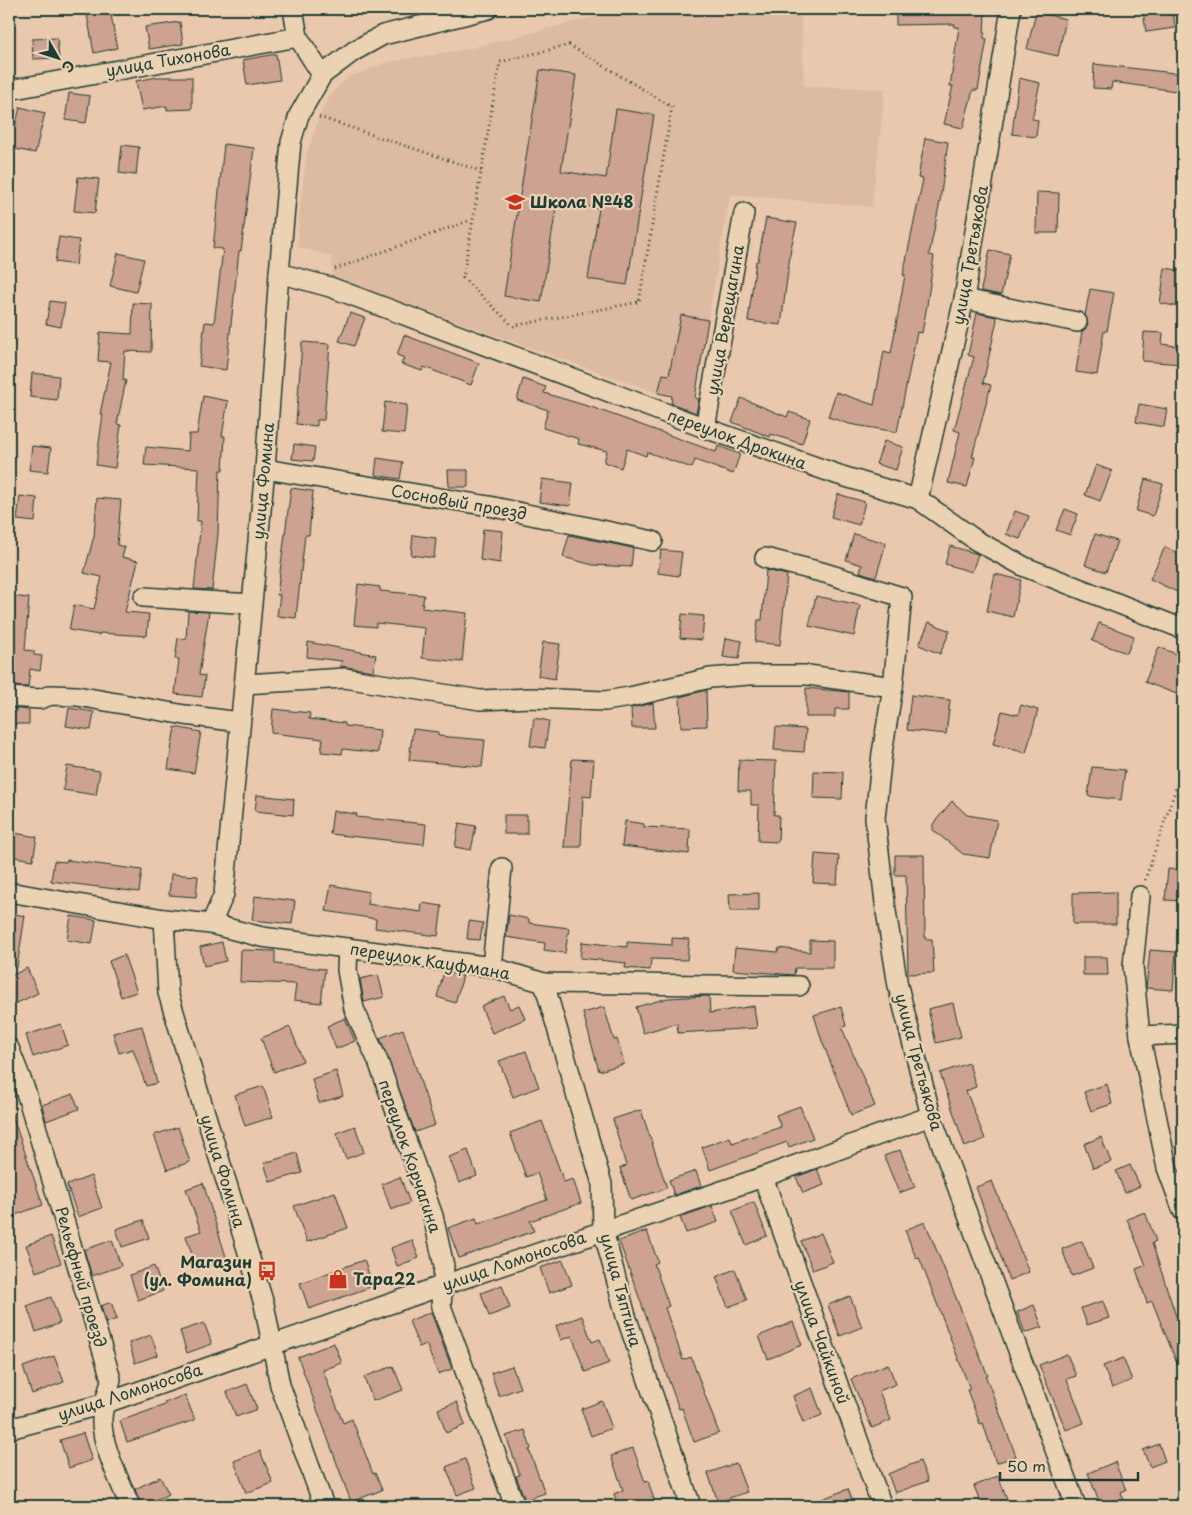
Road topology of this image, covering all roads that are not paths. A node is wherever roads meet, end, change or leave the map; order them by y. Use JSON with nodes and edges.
{"nodes":[{"id":1,"x":293,"y":9,"type":"edge"},
{"id":2,"x":488,"y":9,"type":"edge"},
{"id":3,"x":1011,"y":9,"type":"edge"},
{"id":4,"x":298,"y":37,"type":"junction"},
{"id":5,"x":322,"y":75,"type":"junction"},
{"id":6,"x":9,"y":90,"type":"edge"},
{"id":7,"x":744,"y":213,"type":"dead end"},
{"id":8,"x":279,"y":273,"type":"junction"},
{"id":9,"x":964,"y":299,"type":"junction"},
{"id":10,"x":1077,"y":322,"type":"dead end"},
{"id":11,"x":705,"y":428,"type":"junction"},
{"id":12,"x":265,"y":469,"type":"junction"},
{"id":13,"x":918,"y":499,"type":"junction"},
{"id":14,"x":653,"y":541,"type":"dead end"},
{"id":15,"x":765,"y":558,"type":"dead end"},
{"id":16,"x":144,"y":597,"type":"dead end"},
{"id":17,"x":251,"y":604,"type":"junction"},
{"id":18,"x":1183,"y":629,"type":"edge"},
{"id":19,"x":244,"y":684,"type":"junction"},
{"id":20,"x":893,"y":688,"type":"junction"},
{"id":21,"x":9,"y":697,"type":"edge"},
{"id":22,"x":240,"y":722,"type":"junction"},
{"id":23,"x":502,"y":868,"type":"dead end"},
{"id":24,"x":9,"y":892,"type":"edge"},
{"id":25,"x":1140,"y":896,"type":"road end"},
{"id":26,"x":164,"y":919,"type":"junction"},
{"id":27,"x":212,"y":924,"type":"junction"},
{"id":28,"x":348,"y":948,"type":"junction"},
{"id":29,"x":492,"y":967,"type":"junction"},
{"id":30,"x":544,"y":983,"type":"junction"},
{"id":31,"x":799,"y":986,"type":"dead end"},
{"id":32,"x":1183,"y":1034,"type":"edge"},
{"id":33,"x":1140,"y":1036,"type":"junction"},
{"id":34,"x":9,"y":1048,"type":"edge"},
{"id":35,"x":931,"y":1116,"type":"junction"},
{"id":36,"x":763,"y":1177,"type":"junction"},
{"id":37,"x":1183,"y":1212,"type":"edge"},
{"id":38,"x":603,"y":1230,"type":"junction"},
{"id":39,"x":442,"y":1286,"type":"junction"},
{"id":40,"x":272,"y":1346,"type":"junction"},
{"id":41,"x":103,"y":1404,"type":"junction"},
{"id":42,"x":9,"y":1429,"type":"edge"},
{"id":43,"x":130,"y":1506,"type":"edge"},
{"id":44,"x":324,"y":1506,"type":"edge"},
{"id":45,"x":515,"y":1506,"type":"edge"},
{"id":46,"x":691,"y":1506,"type":"edge"},
{"id":47,"x":882,"y":1506,"type":"edge"},
{"id":48,"x":1076,"y":1506,"type":"edge"}],
"edges":[{"from":1,"to":4,"type":"street"},
{"from":2,"to":5,"type":"street"},
{"from":3,"to":9,"type":"street","name":"улица Третьякова"},
{"from":4,"to":5,"type":"street"},
{"from":4,"to":6,"type":"street","name":"улица Тихонова"},
{"from":5,"to":8,"type":"street","name":"улица Фомина"},
{"from":7,"to":11,"type":"street","name":"улица Верещагина"},
{"from":8,"to":11,"type":"street","name":"переулок Дрокина"},
{"from":8,"to":12,"type":"street","name":"улица Фомина"},
{"from":9,"to":10,"type":"street"},
{"from":9,"to":13,"type":"street","name":"улица Третьякова"},
{"from":11,"to":13,"type":"street","name":"переулок Дрокина"},
{"from":12,"to":14,"type":"street","name":"Сосновый проезд"},
{"from":12,"to":17,"type":"street","name":"улица Фомина"},
{"from":13,"to":18,"type":"street","name":"переулок Дрокина"},
{"from":15,"to":20,"type":"street","name":"улица Третьякова"},
{"from":16,"to":17,"type":"street"},
{"from":17,"to":19,"type":"street","name":"улица Фомина"},
{"from":19,"to":20,"type":"street"},
{"from":19,"to":22,"type":"street","name":"улица Фомина"},
{"from":20,"to":35,"type":"street","name":"улица Третьякова"},
{"from":21,"to":22,"type":"street"},
{"from":22,"to":27,"type":"street","name":"улица Фомина"},
{"from":23,"to":29,"type":"street"},
{"from":24,"to":26,"type":"street","name":"переулок Кауфмана"},
{"from":25,"to":33,"type":"street"},
{"from":26,"to":27,"type":"street","name":"переулок Кауфмана"},
{"from":26,"to":40,"type":"street","name":"улица Фомина"},
{"from":27,"to":28,"type":"street","name":"переулок Кауфмана"},
{"from":28,"to":29,"type":"street","name":"переулок Кауфмана"},
{"from":28,"to":39,"type":"street","name":"переулок Корчагина"},
{"from":29,"to":30,"type":"street","name":"переулок Кауфмана"},
{"from":30,"to":31,"type":"street","name":"переулок Кауфмана"},
{"from":30,"to":38,"type":"street","name":"улица Тяптина"},
{"from":32,"to":33,"type":"street"},
{"from":33,"to":37,"type":"street"},
{"from":34,"to":41,"type":"street","name":"Рельефный проезд"},
{"from":35,"to":36,"type":"street","name":"улица Ломоносова"},
{"from":35,"to":48,"type":"street","name":"улица Третьякова"},
{"from":36,"to":38,"type":"street","name":"улица Ломоносова"},
{"from":36,"to":47,"type":"street","name":"улица Чайкиной"},
{"from":38,"to":39,"type":"street","name":"улица Ломоносова"},
{"from":38,"to":46,"type":"street","name":"улица Тяптина"},
{"from":39,"to":40,"type":"street","name":"улица Ломоносова"},
{"from":39,"to":45,"type":"street","name":"переулок Корчагина"},
{"from":40,"to":41,"type":"street","name":"улица Ломоносова"},
{"from":40,"to":44,"type":"street","name":"улица Фомина"},
{"from":41,"to":42,"type":"street","name":"улица Ломоносова"},
{"from":41,"to":43,"type":"street","name":"Рельефный проезд"}]}
